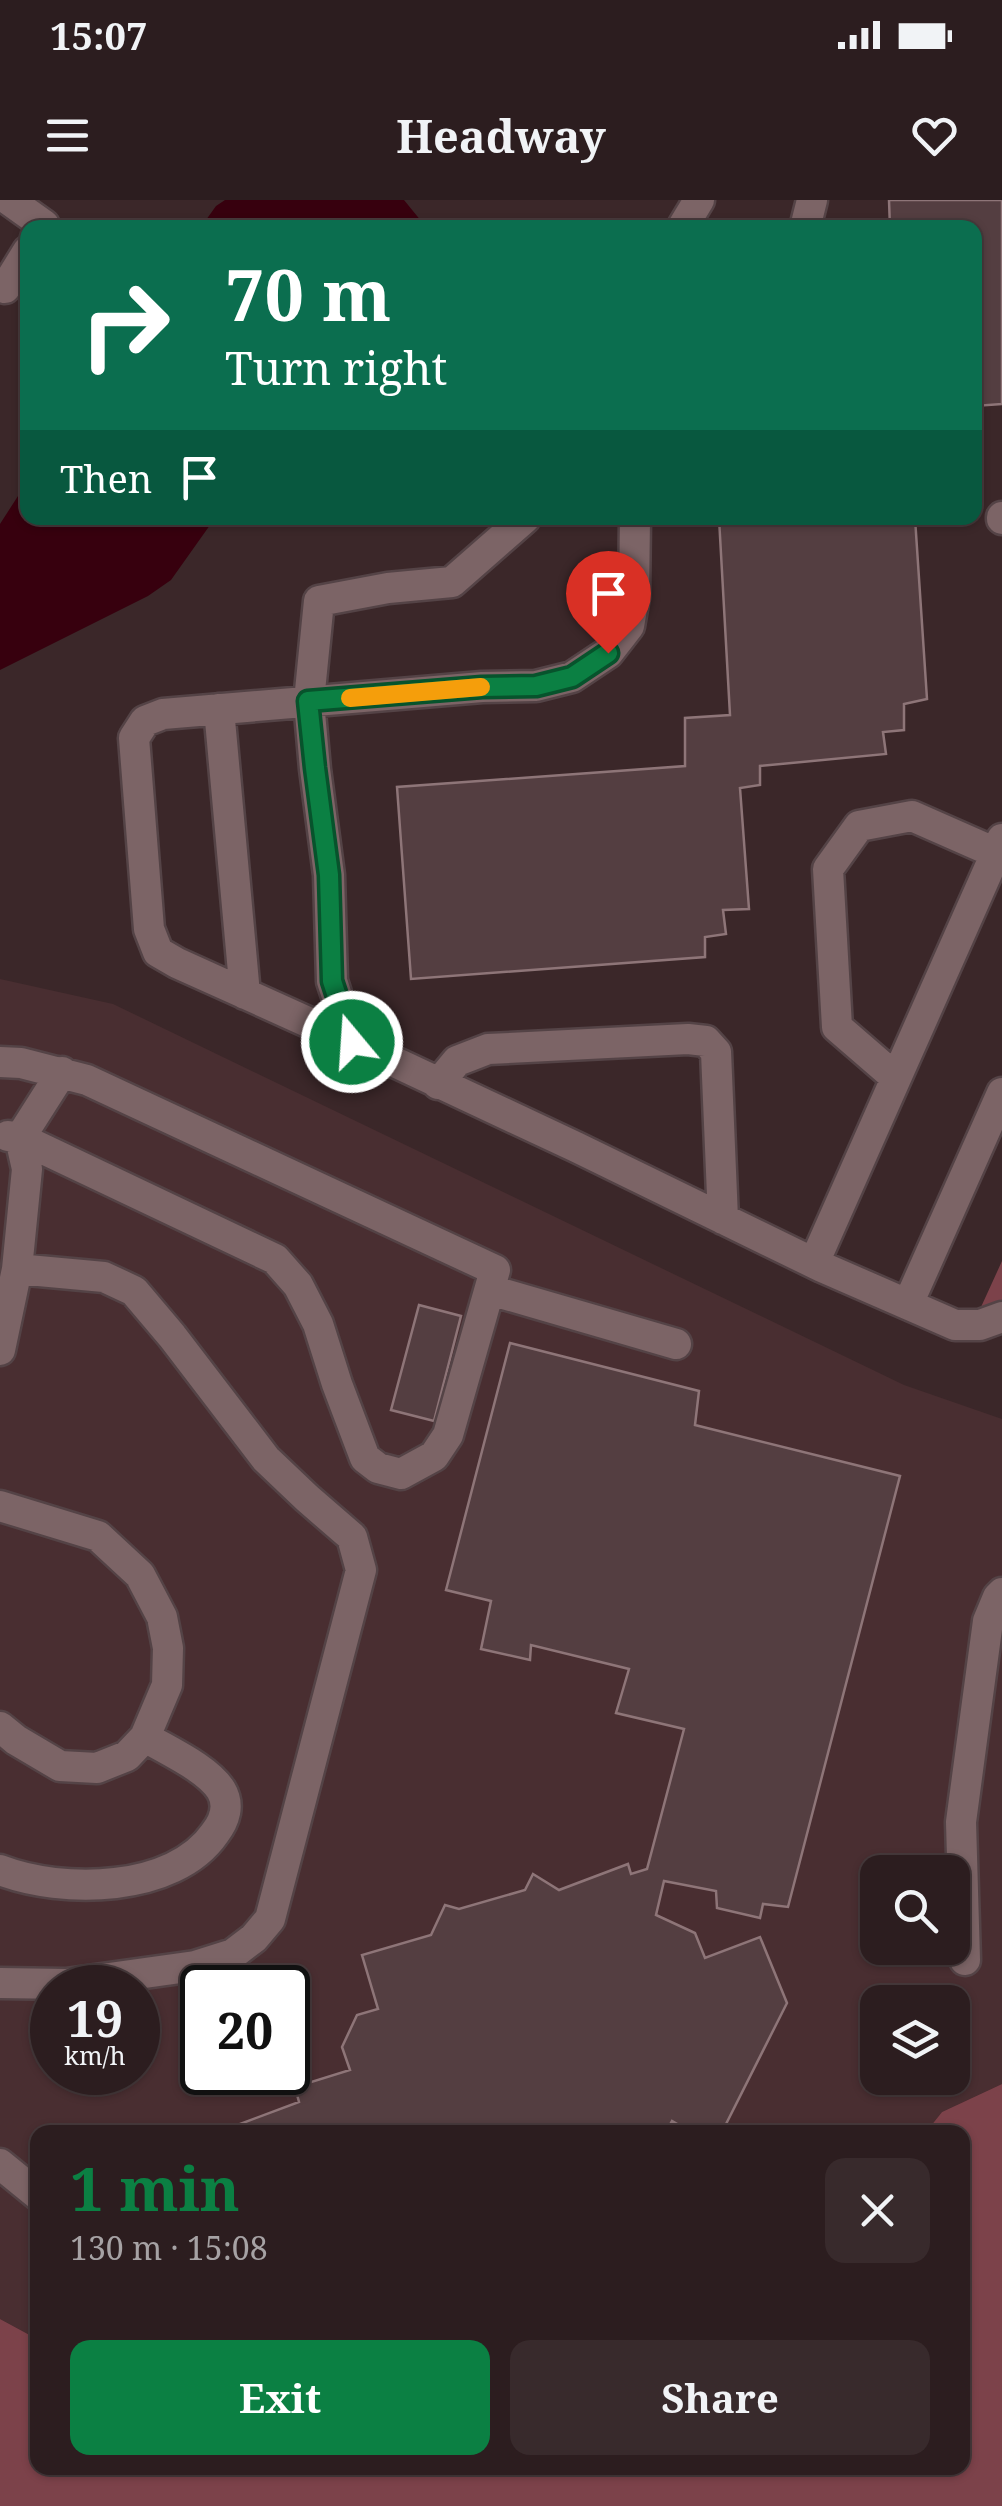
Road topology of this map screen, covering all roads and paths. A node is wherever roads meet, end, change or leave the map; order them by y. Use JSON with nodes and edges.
{"nodes":[{"id":1,"x":9,"y":200,"type":"edge"},
{"id":2,"x":49,"y":218,"type":"edge"},
{"id":3,"x":20,"y":265,"type":"edge"},
{"id":4,"x":2,"y":293,"type":"edge"},
{"id":5,"x":517,"y":525,"type":"edge"},
{"id":6,"x":635,"y":525,"type":"edge"},
{"id":7,"x":308,"y":701,"type":"junction"},
{"id":8,"x":219,"y":709,"type":"junction"},
{"id":9,"x":1000,"y":849,"type":"edge"},
{"id":10,"x":245,"y":994,"type":"junction"},
{"id":11,"x":352,"y":1042,"type":"junction"},
{"id":12,"x":0,"y":1062,"type":"edge"},
{"id":13,"x":62,"y":1072,"type":"junction"},
{"id":14,"x":896,"y":1078,"type":"junction"},
{"id":15,"x":438,"y":1084,"type":"junction"},
{"id":16,"x":1002,"y":1093,"type":"edge"},
{"id":17,"x":10,"y":1136,"type":"edge"},
{"id":18,"x":723,"y":1219,"type":"junction"},
{"id":19,"x":814,"y":1263,"type":"junction"},
{"id":20,"x":18,"y":1269,"type":"junction"},
{"id":21,"x":490,"y":1290,"type":"junction"},
{"id":22,"x":908,"y":1304,"type":"junction"},
{"id":23,"x":1002,"y":1317,"type":"edge"},
{"id":24,"x":676,"y":1344,"type":"dead end"},
{"id":25,"x":0,"y":1350,"type":"edge"},
{"id":26,"x":0,"y":1506,"type":"edge"},
{"id":27,"x":1002,"y":1593,"type":"edge"},
{"id":28,"x":0,"y":1728,"type":"edge"},
{"id":29,"x":145,"y":1737,"type":"junction"},
{"id":30,"x":962,"y":1855,"type":"edge"},
{"id":31,"x":0,"y":1870,"type":"edge"},
{"id":32,"x":0,"y":1983,"type":"edge"},
{"id":33,"x":0,"y":2164,"type":"edge"},
{"id":34,"x":30,"y":2188,"type":"edge"}],
"edges":[{"from":1,"to":2,"type":"lane"},
{"from":3,"to":4,"type":"lane"},
{"from":5,"to":7,"type":"lane"},
{"from":6,"to":7,"type":"lane"},
{"from":7,"to":8,"type":"lane"},
{"from":7,"to":11,"type":"lane"},
{"from":8,"to":10,"type":"lane"},
{"from":8,"to":10,"type":"lane"},
{"from":9,"to":14,"type":"lane"},
{"from":9,"to":14,"type":"lane"},
{"from":10,"to":11,"type":"lane"},
{"from":11,"to":15,"type":"lane"},
{"from":12,"to":13,"type":"lane"},
{"from":13,"to":17,"type":"lane"},
{"from":13,"to":21,"type":"lane"},
{"from":14,"to":19,"type":"lane"},
{"from":15,"to":18,"type":"lane"},
{"from":15,"to":18,"type":"lane"},
{"from":16,"to":22,"type":"lane"},
{"from":17,"to":20,"type":"lane"},
{"from":17,"to":21,"type":"lane"},
{"from":18,"to":19,"type":"lane"},
{"from":19,"to":22,"type":"lane"},
{"from":20,"to":25,"type":"lane"},
{"from":20,"to":32,"type":"lane"},
{"from":21,"to":24,"type":"lane"},
{"from":22,"to":23,"type":"lane"},
{"from":26,"to":29,"type":"lane"},
{"from":27,"to":30,"type":"lane"},
{"from":28,"to":29,"type":"lane"},
{"from":29,"to":31,"type":"lane"},
{"from":33,"to":34,"type":"lane"}]}
